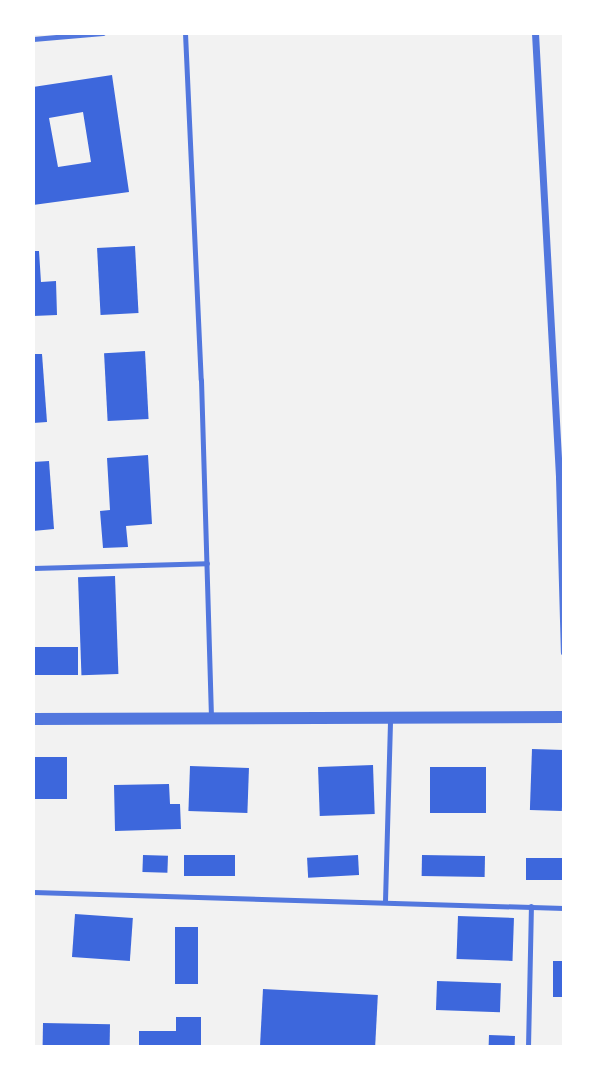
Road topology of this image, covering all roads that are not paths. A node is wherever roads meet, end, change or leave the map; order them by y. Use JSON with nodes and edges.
{"nodes":[{"id":1,"x":103,"y":33,"type":"edge"},
{"id":2,"x":185,"y":33,"type":"edge"},
{"id":3,"x":535,"y":33,"type":"edge"},
{"id":4,"x":33,"y":39,"type":"edge"},
{"id":5,"x":207,"y":563,"type":"junction"},
{"id":6,"x":33,"y":568,"type":"edge"},
{"id":7,"x":564,"y":652,"type":"edge"},
{"id":8,"x":564,"y":717,"type":"edge"},
{"id":9,"x":33,"y":719,"type":"edge"},
{"id":10,"x":211,"y":719,"type":"junction"},
{"id":11,"x":390,"y":719,"type":"junction"},
{"id":12,"x":33,"y":892,"type":"edge"},
{"id":13,"x":385,"y":901,"type":"junction"},
{"id":14,"x":531,"y":906,"type":"junction"},
{"id":15,"x":564,"y":908,"type":"edge"},
{"id":16,"x":528,"y":1047,"type":"edge"}],
"edges":[{"from":1,"to":4,"type":"lane"},
{"from":2,"to":5,"type":"lane"},
{"from":3,"to":7,"type":"street"},
{"from":5,"to":6,"type":"lane"},
{"from":5,"to":10,"type":"lane"},
{"from":8,"to":11,"type":"street"},
{"from":9,"to":10,"type":"street"},
{"from":10,"to":11,"type":"street"},
{"from":11,"to":13,"type":"lane"},
{"from":12,"to":13,"type":"lane"},
{"from":13,"to":14,"type":"lane"},
{"from":14,"to":15,"type":"lane"},
{"from":14,"to":16,"type":"lane"}]}
